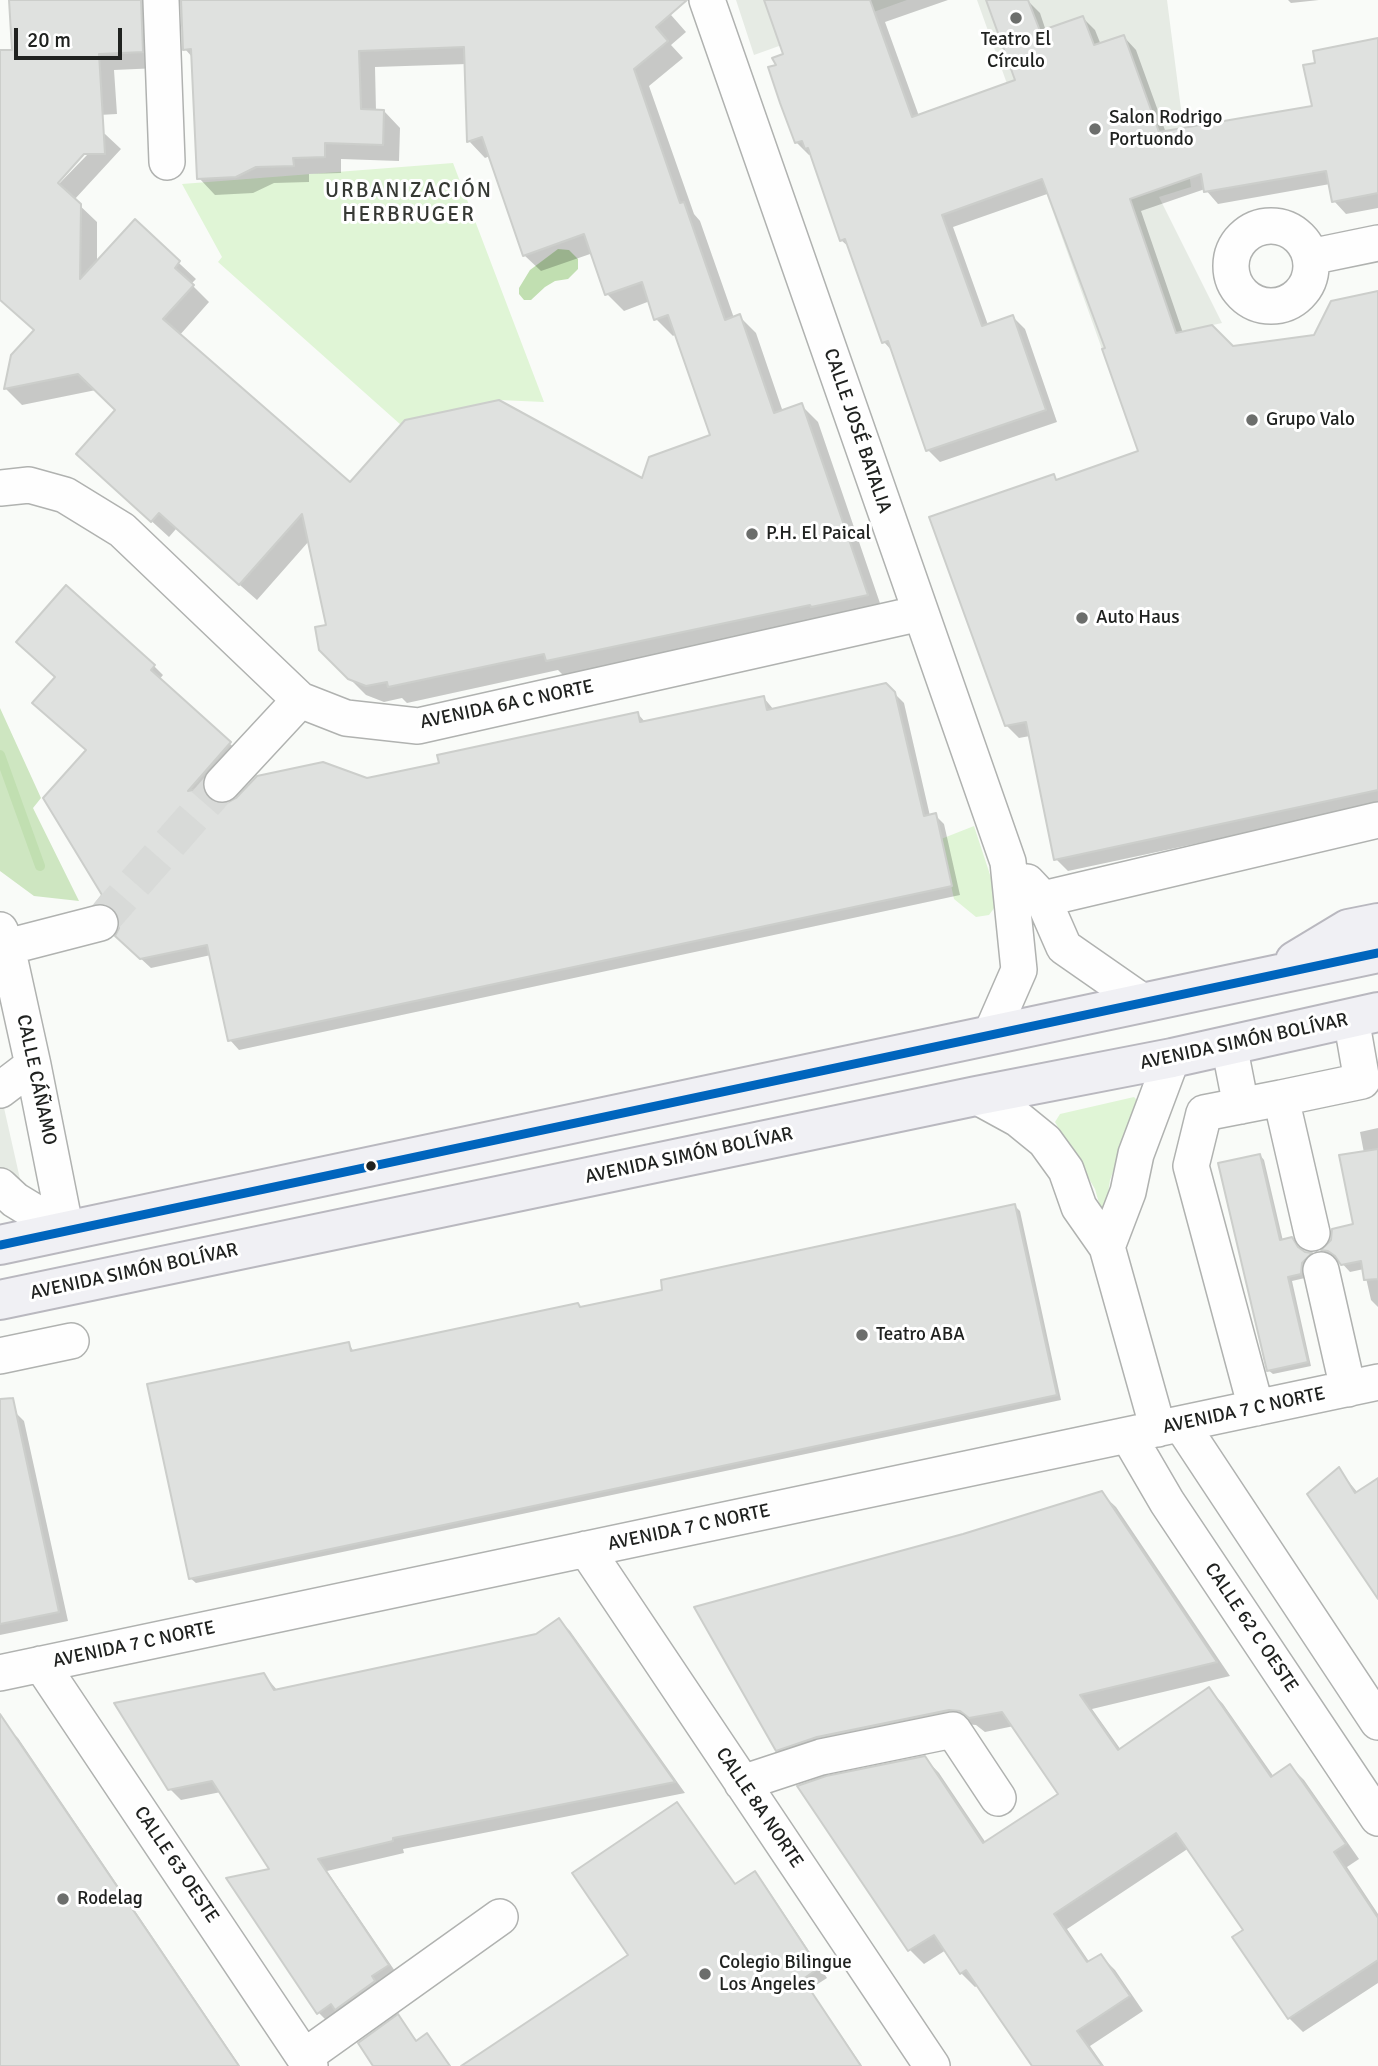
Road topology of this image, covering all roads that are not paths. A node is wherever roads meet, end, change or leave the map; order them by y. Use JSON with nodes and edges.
{"nodes":[{"id":1,"x":162,"y":0,"type":"edge"},
{"id":2,"x":707,"y":0,"type":"edge"},
{"id":3,"x":167,"y":163,"type":"dead end"},
{"id":4,"x":1378,"y":243,"type":"edge"},
{"id":5,"x":1310,"y":257,"type":"dead end"},
{"id":6,"x":0,"y":488,"type":"edge"},
{"id":7,"x":921,"y":613,"type":"junction"},
{"id":8,"x":300,"y":700,"type":"junction"},
{"id":9,"x":222,"y":784,"type":"tunnel mouth"},
{"id":10,"x":1378,"y":820,"type":"edge"},
{"id":11,"x":1008,"y":862,"type":"junction"},
{"id":12,"x":1043,"y":899,"type":"junction"},
{"id":13,"x":100,"y":923,"type":"tunnel mouth"},
{"id":14,"x":1378,"y":923,"type":"edge"},
{"id":15,"x":4,"y":938,"type":"edge"},
{"id":16,"x":1378,"y":953,"type":"edge"},
{"id":17,"x":1272,"y":975,"type":"junction"},
{"id":18,"x":1143,"y":1002,"type":"junction"},
{"id":19,"x":1365,"y":1015,"type":"edge"},
{"id":20,"x":992,"y":1034,"type":"junction"},
{"id":21,"x":1229,"y":1045,"type":"junction"},
{"id":22,"x":1172,"y":1058,"type":"junction"},
{"id":23,"x":33,"y":1065,"type":"junction"},
{"id":24,"x":0,"y":1090,"type":"edge"},
{"id":25,"x":975,"y":1096,"type":"junction"},
{"id":26,"x":1281,"y":1098,"type":"junction"},
{"id":27,"x":1241,"y":1106,"type":"junction"},
{"id":28,"x":0,"y":1186,"type":"edge"},
{"id":29,"x":66,"y":1231,"type":"junction"},
{"id":30,"x":1311,"y":1233,"type":"dead end"},
{"id":31,"x":0,"y":1245,"type":"edge"},
{"id":32,"x":1107,"y":1247,"type":"junction"},
{"id":33,"x":1321,"y":1270,"type":"dead end"},
{"id":34,"x":0,"y":1300,"type":"edge"},
{"id":35,"x":71,"y":1341,"type":"dead end"},
{"id":36,"x":0,"y":1356,"type":"edge"},
{"id":37,"x":1363,"y":1385,"type":"edge"},
{"id":38,"x":1256,"y":1408,"type":"junction"},
{"id":39,"x":1156,"y":1429,"type":"junction"},
{"id":40,"x":586,"y":1549,"type":"junction"},
{"id":41,"x":41,"y":1664,"type":"junction"},
{"id":42,"x":0,"y":1673,"type":"edge"},
{"id":43,"x":1378,"y":1722,"type":"edge"},
{"id":44,"x":742,"y":1783,"type":"junction"},
{"id":45,"x":998,"y":1798,"type":"dead end"},
{"id":46,"x":1378,"y":1818,"type":"edge"},
{"id":47,"x":500,"y":1917,"type":"dead end"},
{"id":48,"x":307,"y":2061,"type":"edge"},
{"id":49,"x":932,"y":2066,"type":"edge"}],
"edges":[{"from":1,"to":3,"type":"street"},
{"from":2,"to":7,"type":"street","name":"CALLE JOSÉ BATALIA"},
{"from":4,"to":5,"type":"street"},
{"from":6,"to":8,"type":"street","name":"AVENIDA 6A C NORTE"},
{"from":7,"to":8,"type":"street","name":"AVENIDA 6A C NORTE"},
{"from":7,"to":11,"type":"street","name":"CALLE JOSÉ BATALIA"},
{"from":8,"to":9,"type":"street"},
{"from":10,"to":12,"type":"street"},
{"from":11,"to":12,"type":"street","name":"CALLE JOSÉ BATALIA"},
{"from":11,"to":20,"type":"street","name":"CALLE JOSÉ BATALIA"},
{"from":12,"to":18,"type":"street","name":"CALLE JOSÉ BATALIA"},
{"from":13,"to":15,"type":"street"},
{"from":14,"to":17,"type":"main road"},
{"from":15,"to":23,"type":"street","name":"CALLE CÁÑAMO"},
{"from":16,"to":17,"type":"main road"},
{"from":17,"to":18,"type":"main road"},
{"from":18,"to":20,"type":"main road"},
{"from":19,"to":21,"type":"main road","name":"AVENIDA SIMÓN BOLÍVAR"},
{"from":19,"to":26,"type":"street"},
{"from":20,"to":29,"type":"main road"},
{"from":21,"to":22,"type":"main road","name":"AVENIDA SIMÓN BOLÍVAR"},
{"from":21,"to":27,"type":"street"},
{"from":22,"to":25,"type":"main road","name":"AVENIDA SIMÓN BOLÍVAR"},
{"from":22,"to":32,"type":"street"},
{"from":23,"to":24,"type":"street"},
{"from":23,"to":29,"type":"street","name":"CALLE CÁÑAMO"},
{"from":25,"to":32,"type":"street","name":"CALLE 62 C OESTE"},
{"from":25,"to":34,"type":"main road","name":"AVENIDA SIMÓN BOLÍVAR"},
{"from":26,"to":27,"type":"street"},
{"from":26,"to":30,"type":"street"},
{"from":27,"to":38,"type":"street"},
{"from":28,"to":29,"type":"street"},
{"from":29,"to":31,"type":"main road"},
{"from":32,"to":39,"type":"street","name":"CALLE 62 C OESTE"},
{"from":33,"to":37,"type":"street"},
{"from":35,"to":36,"type":"street"},
{"from":37,"to":38,"type":"street","name":"AVENIDA 7 C NORTE"},
{"from":38,"to":39,"type":"street","name":"AVENIDA 7 C NORTE"},
{"from":39,"to":40,"type":"street","name":"AVENIDA 7 C NORTE"},
{"from":39,"to":43,"type":"street","name":"CALLE 62 C OESTE"},
{"from":39,"to":46,"type":"street","name":"CALLE 62 C OESTE"},
{"from":40,"to":41,"type":"street","name":"AVENIDA 7 C NORTE"},
{"from":40,"to":44,"type":"street","name":"CALLE 8A NORTE"},
{"from":41,"to":42,"type":"street","name":"AVENIDA 7 C NORTE"},
{"from":41,"to":48,"type":"street","name":"CALLE 63 OESTE"},
{"from":44,"to":45,"type":"street"},
{"from":44,"to":49,"type":"street","name":"CALLE 8A NORTE"},
{"from":47,"to":48,"type":"street"}]}
